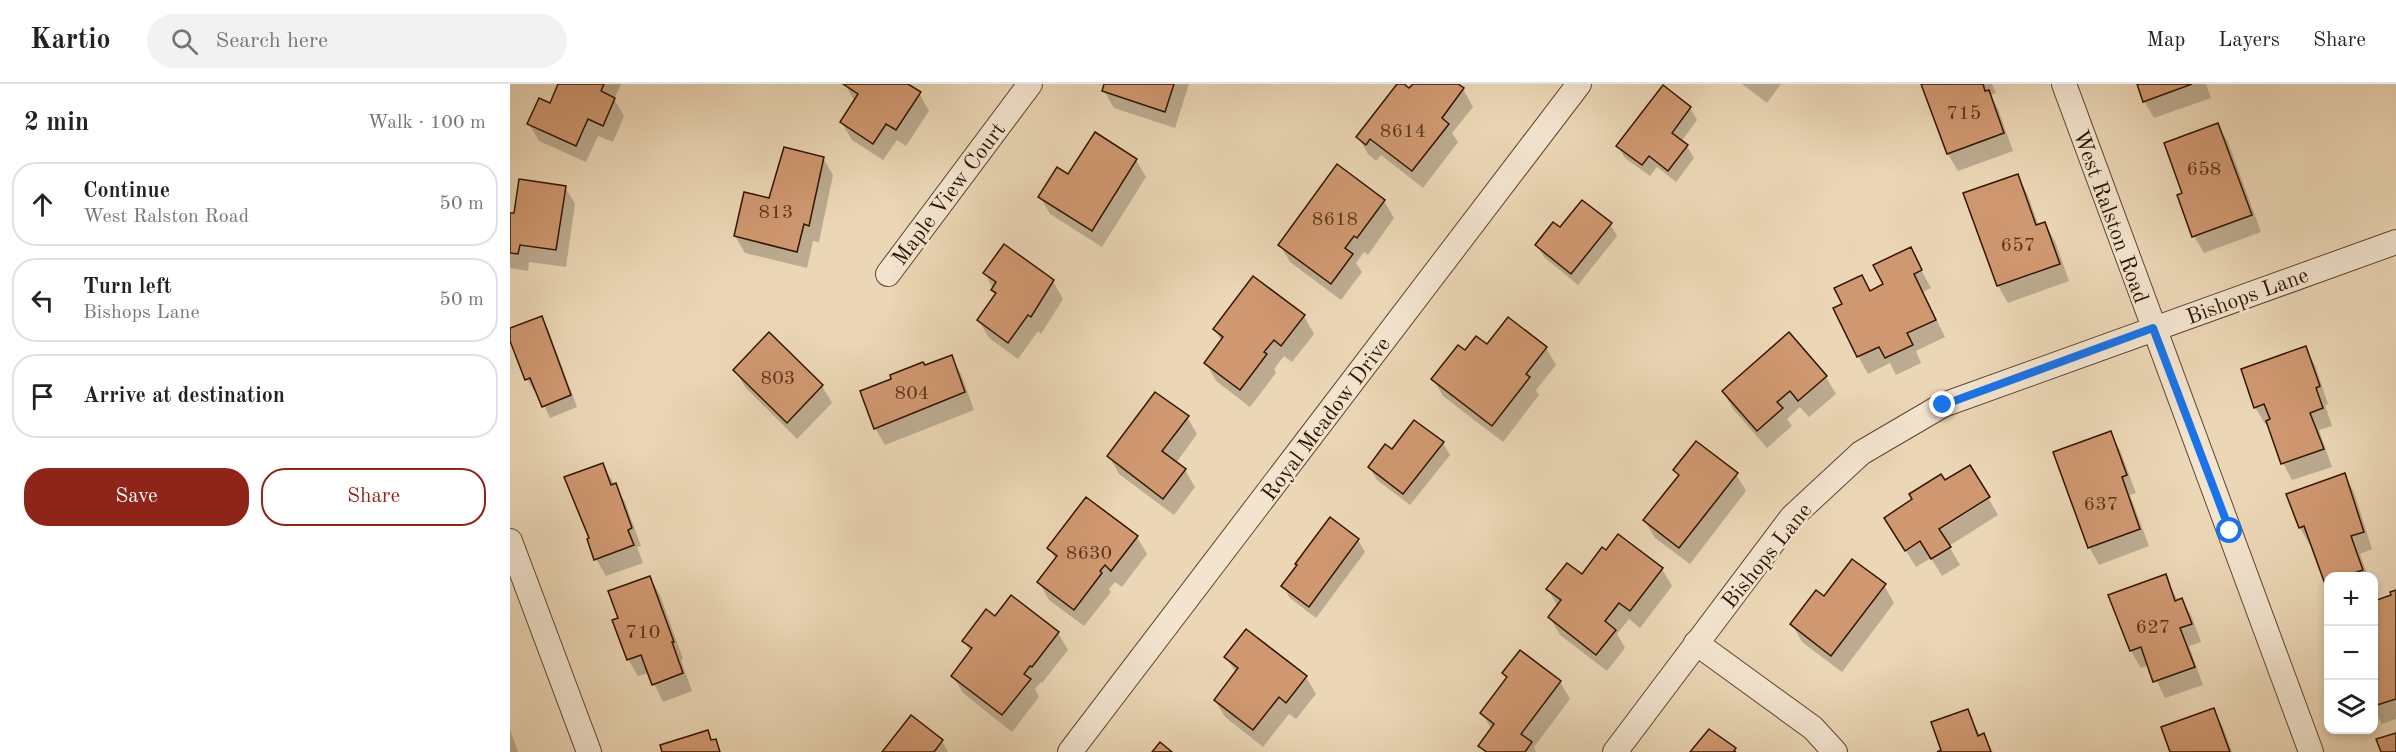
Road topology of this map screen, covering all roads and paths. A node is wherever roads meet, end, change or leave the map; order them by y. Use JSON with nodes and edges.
{"nodes":[{"id":1,"x":1030,"y":84,"type":"edge"},
{"id":2,"x":1579,"y":84,"type":"edge"},
{"id":3,"x":2064,"y":84,"type":"edge"},
{"id":4,"x":2396,"y":242,"type":"edge"},
{"id":5,"x":888,"y":274,"type":"dead end"},
{"id":6,"x":2153,"y":328,"type":"junction"},
{"id":7,"x":510,"y":541,"type":"edge"},
{"id":8,"x":1696,"y":643,"type":"junction"},
{"id":9,"x":589,"y":752,"type":"edge"},
{"id":10,"x":1070,"y":752,"type":"edge"},
{"id":11,"x":1615,"y":752,"type":"edge"},
{"id":12,"x":1835,"y":752,"type":"edge"},
{"id":13,"x":2311,"y":752,"type":"edge"}],
"edges":[{"from":1,"to":5,"type":"street","name":"Maple View Court"},
{"from":2,"to":10,"type":"street","name":"Royal Meadow Drive"},
{"from":3,"to":6,"type":"street","name":"West Ralston Road"},
{"from":4,"to":6,"type":"street","name":"Bishops Lane"},
{"from":6,"to":8,"type":"street","name":"Bishops Lane"},
{"from":6,"to":13,"type":"street","name":"West Ralston Road"},
{"from":7,"to":9,"type":"street"},
{"from":8,"to":11,"type":"street","name":"Bishops Lane"},
{"from":8,"to":12,"type":"street"}]}
